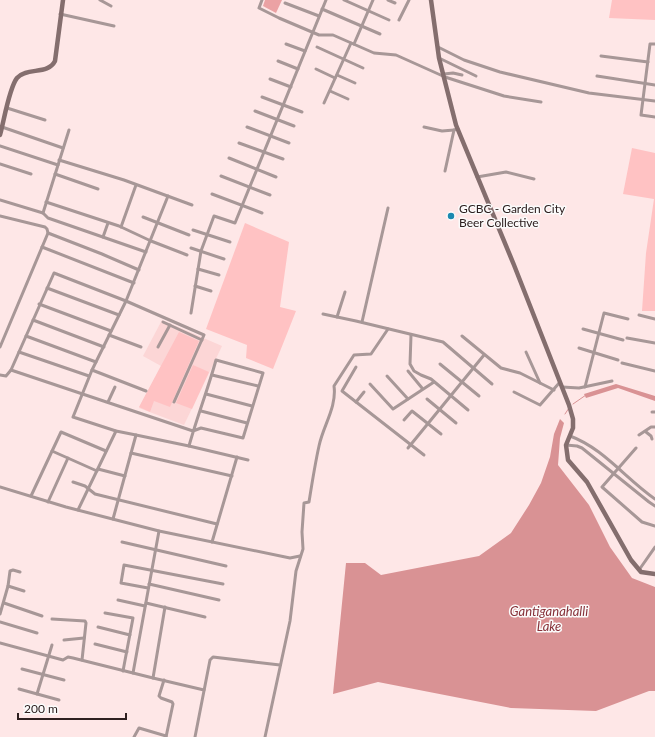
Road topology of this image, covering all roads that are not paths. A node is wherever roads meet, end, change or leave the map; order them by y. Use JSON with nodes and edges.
{"nodes":[{"id":1,"x":62,"y":0,"type":"edge"},
{"id":2,"x":100,"y":0,"type":"edge"},
{"id":3,"x":262,"y":0,"type":"edge"},
{"id":4,"x":326,"y":0,"type":"edge"},
{"id":5,"x":344,"y":0,"type":"edge"},
{"id":6,"x":373,"y":0,"type":"edge"},
{"id":7,"x":388,"y":0,"type":"edge"},
{"id":8,"x":409,"y":0,"type":"edge"},
{"id":9,"x":431,"y":0,"type":"edge"},
{"id":10,"x":285,"y":3,"type":"dead end"},
{"id":11,"x":395,"y":3,"type":"dead end"},
{"id":12,"x":111,"y":6,"type":"dead end"},
{"id":13,"x":322,"y":9,"type":"junction"},
{"id":14,"x":368,"y":11,"type":"junction"},
{"id":15,"x":60,"y":14,"type":"junction"},
{"id":16,"x":319,"y":16,"type":"junction"},
{"id":17,"x":389,"y":20,"type":"dead end"},
{"id":18,"x":399,"y":20,"type":"dead end"},
{"id":19,"x":114,"y":26,"type":"dead end"},
{"id":20,"x":361,"y":26,"type":"junction"},
{"id":21,"x":313,"y":32,"type":"junction"},
{"id":22,"x":380,"y":34,"type":"dead end"},
{"id":23,"x":352,"y":43,"type":"junction"},
{"id":24,"x":286,"y":44,"type":"dead end"},
{"id":25,"x":655,"y":44,"type":"edge"},
{"id":26,"x":317,"y":47,"type":"dead end"},
{"id":27,"x":438,"y":47,"type":"junction"},
{"id":28,"x":305,"y":51,"type":"junction"},
{"id":29,"x":601,"y":56,"type":"dead end"},
{"id":30,"x":439,"y":58,"type":"junction"},
{"id":31,"x":344,"y":59,"type":"junction"},
{"id":32,"x":278,"y":61,"type":"dead end"},
{"id":33,"x":648,"y":62,"type":"junction"},
{"id":34,"x":363,"y":68,"type":"dead end"},
{"id":35,"x":298,"y":69,"type":"junction"},
{"id":36,"x":316,"y":69,"type":"dead end"},
{"id":37,"x":444,"y":75,"type":"junction"},
{"id":38,"x":462,"y":75,"type":"dead end"},
{"id":39,"x":476,"y":76,"type":"dead end"},
{"id":40,"x":596,"y":76,"type":"dead end"},
{"id":41,"x":336,"y":77,"type":"junction"},
{"id":42,"x":270,"y":79,"type":"dead end"},
{"id":43,"x":355,"y":82,"type":"dead end"},
{"id":44,"x":645,"y":83,"type":"junction"},
{"id":45,"x":655,"y":85,"type":"edge"},
{"id":46,"x":291,"y":87,"type":"junction"},
{"id":47,"x":330,"y":91,"type":"junction"},
{"id":48,"x":262,"y":97,"type":"dead end"},
{"id":49,"x":348,"y":99,"type":"dead end"},
{"id":50,"x":643,"y":100,"type":"junction"},
{"id":51,"x":655,"y":101,"type":"edge"},
{"id":52,"x":542,"y":102,"type":"dead end"},
{"id":53,"x":324,"y":103,"type":"dead end"},
{"id":54,"x":283,"y":105,"type":"junction"},
{"id":55,"x":7,"y":108,"type":"junction"},
{"id":56,"x":255,"y":111,"type":"dead end"},
{"id":57,"x":302,"y":112,"type":"dead end"},
{"id":58,"x":655,"y":117,"type":"edge"},
{"id":59,"x":45,"y":120,"type":"dead end"},
{"id":60,"x":277,"y":120,"type":"junction"},
{"id":61,"x":294,"y":126,"type":"dead end"},
{"id":62,"x":2,"y":127,"type":"junction"},
{"id":63,"x":247,"y":127,"type":"dead end"},
{"id":64,"x":424,"y":127,"type":"dead end"},
{"id":65,"x":456,"y":129,"type":"junction"},
{"id":66,"x":69,"y":130,"type":"dead end"},
{"id":67,"x":0,"y":135,"type":"edge"},
{"id":68,"x":270,"y":136,"type":"junction"},
{"id":69,"x":239,"y":143,"type":"dead end"},
{"id":70,"x":289,"y":143,"type":"dead end"},
{"id":71,"x":0,"y":146,"type":"edge"},
{"id":72,"x":63,"y":148,"type":"junction"},
{"id":73,"x":264,"y":152,"type":"junction"},
{"id":74,"x":229,"y":158,"type":"dead end"},
{"id":75,"x":283,"y":159,"type":"dead end"},
{"id":76,"x":59,"y":160,"type":"junction"},
{"id":77,"x":0,"y":164,"type":"edge"},
{"id":78,"x":58,"y":165,"type":"junction"},
{"id":79,"x":257,"y":169,"type":"junction"},
{"id":80,"x":445,"y":172,"type":"dead end"},
{"id":81,"x":31,"y":174,"type":"dead end"},
{"id":82,"x":55,"y":174,"type":"junction"},
{"id":83,"x":221,"y":176,"type":"dead end"},
{"id":84,"x":276,"y":177,"type":"dead end"},
{"id":85,"x":477,"y":177,"type":"junction"},
{"id":86,"x":534,"y":179,"type":"dead end"},
{"id":87,"x":136,"y":185,"type":"junction"},
{"id":88,"x":250,"y":187,"type":"junction"},
{"id":89,"x":98,"y":188,"type":"dead end"},
{"id":90,"x":212,"y":194,"type":"dead end"},
{"id":91,"x":270,"y":195,"type":"dead end"},
{"id":92,"x":168,"y":196,"type":"junction"},
{"id":93,"x":0,"y":200,"type":"edge"},
{"id":94,"x":46,"y":202,"type":"junction"},
{"id":95,"x":192,"y":205,"type":"dead end"},
{"id":96,"x":242,"y":205,"type":"junction"},
{"id":97,"x":388,"y":208,"type":"dead end"},
{"id":98,"x":43,"y":213,"type":"junction"},
{"id":99,"x":262,"y":213,"type":"dead end"},
{"id":100,"x":0,"y":216,"type":"edge"},
{"id":101,"x":144,"y":217,"type":"dead end"},
{"id":102,"x":108,"y":223,"type":"junction"},
{"id":103,"x":158,"y":223,"type":"junction"},
{"id":104,"x":121,"y":227,"type":"junction"},
{"id":105,"x":193,"y":230,"type":"dead end"},
{"id":106,"x":48,"y":233,"type":"junction"},
{"id":107,"x":207,"y":234,"type":"junction"},
{"id":108,"x":189,"y":235,"type":"dead end"},
{"id":109,"x":103,"y":237,"type":"junction"},
{"id":110,"x":151,"y":241,"type":"junction"},
{"id":111,"x":230,"y":242,"type":"dead end"},
{"id":112,"x":42,"y":247,"type":"junction"},
{"id":113,"x":191,"y":248,"type":"dead end"},
{"id":114,"x":201,"y":251,"type":"junction"},
{"id":115,"x":146,"y":252,"type":"junction"},
{"id":116,"x":187,"y":255,"type":"dead end"},
{"id":117,"x":224,"y":259,"type":"dead end"},
{"id":118,"x":198,"y":269,"type":"junction"},
{"id":119,"x":139,"y":270,"type":"junction"},
{"id":120,"x":219,"y":275,"type":"dead end"},
{"id":121,"x":134,"y":283,"type":"junction"},
{"id":122,"x":195,"y":286,"type":"junction"},
{"id":123,"x":47,"y":288,"type":"junction"},
{"id":124,"x":211,"y":291,"type":"dead end"},
{"id":125,"x":345,"y":292,"type":"dead end"},
{"id":126,"x":126,"y":301,"type":"junction"},
{"id":127,"x":39,"y":304,"type":"junction"},
{"id":128,"x":191,"y":313,"type":"dead end"},
{"id":129,"x":323,"y":314,"type":"dead end"},
{"id":130,"x":119,"y":315,"type":"junction"},
{"id":131,"x":639,"y":315,"type":"dead end"},
{"id":132,"x":337,"y":317,"type":"junction"},
{"id":133,"x":628,"y":319,"type":"dead end"},
{"id":134,"x":655,"y":319,"type":"edge"},
{"id":135,"x":33,"y":320,"type":"junction"},
{"id":136,"x":163,"y":322,"type":"dead end"},
{"id":137,"x":362,"y":322,"type":"junction"},
{"id":138,"x":170,"y":325,"type":"junction"},
{"id":139,"x":388,"y":329,"type":"junction"},
{"id":140,"x":583,"y":329,"type":"dead end"},
{"id":141,"x":110,"y":333,"type":"junction"},
{"id":142,"x":599,"y":333,"type":"junction"},
{"id":143,"x":411,"y":335,"type":"junction"},
{"id":144,"x":26,"y":336,"type":"junction"},
{"id":145,"x":462,"y":336,"type":"dead end"},
{"id":146,"x":627,"y":338,"type":"dead end"},
{"id":147,"x":202,"y":340,"type":"junction"},
{"id":148,"x":623,"y":340,"type":"dead end"},
{"id":149,"x":655,"y":343,"type":"edge"},
{"id":150,"x":104,"y":346,"type":"junction"},
{"id":151,"x":0,"y":347,"type":"edge"},
{"id":152,"x":141,"y":347,"type":"dead end"},
{"id":153,"x":158,"y":348,"type":"dead end"},
{"id":154,"x":579,"y":348,"type":"dead end"},
{"id":155,"x":19,"y":352,"type":"junction"},
{"id":156,"x":526,"y":352,"type":"dead end"},
{"id":157,"x":594,"y":353,"type":"junction"},
{"id":158,"x":484,"y":355,"type":"junction"},
{"id":159,"x":618,"y":360,"type":"dead end"},
{"id":160,"x":96,"y":362,"type":"junction"},
{"id":161,"x":622,"y":363,"type":"dead end"},
{"id":162,"x":440,"y":364,"type":"dead end"},
{"id":163,"x":356,"y":367,"type":"dead end"},
{"id":164,"x":474,"y":368,"type":"junction"},
{"id":165,"x":11,"y":370,"type":"junction"},
{"id":166,"x":92,"y":370,"type":"junction"},
{"id":167,"x":408,"y":371,"type":"dead end"},
{"id":168,"x":655,"y":371,"type":"edge"},
{"id":169,"x":0,"y":375,"type":"edge"},
{"id":170,"x":212,"y":375,"type":"junction"},
{"id":171,"x":89,"y":376,"type":"junction"},
{"id":172,"x":387,"y":376,"type":"dead end"},
{"id":173,"x":612,"y":380,"type":"dead end"},
{"id":174,"x":434,"y":382,"type":"junction"},
{"id":175,"x":462,"y":382,"type":"junction"},
{"id":176,"x":560,"y":382,"type":"junction"},
{"id":177,"x":540,"y":383,"type":"junction"},
{"id":178,"x":370,"y":384,"type":"dead end"},
{"id":179,"x":492,"y":384,"type":"dead end"},
{"id":180,"x":258,"y":386,"type":"junction"},
{"id":181,"x":115,"y":387,"type":"dead end"},
{"id":182,"x":562,"y":387,"type":"junction"},
{"id":183,"x":585,"y":387,"type":"junction"},
{"id":184,"x":422,"y":388,"type":"junction"},
{"id":185,"x":554,"y":390,"type":"junction"},
{"id":186,"x":146,"y":391,"type":"dead end"},
{"id":187,"x":364,"y":392,"type":"dead end"},
{"id":188,"x":514,"y":392,"type":"dead end"},
{"id":189,"x":82,"y":393,"type":"junction"},
{"id":190,"x":206,"y":394,"type":"junction"},
{"id":191,"x":451,"y":396,"type":"junction"},
{"id":192,"x":478,"y":396,"type":"dead end"},
{"id":193,"x":408,"y":399,"type":"junction"},
{"id":194,"x":426,"y":399,"type":"dead end"},
{"id":195,"x":108,"y":402,"type":"junction"},
{"id":196,"x":174,"y":402,"type":"dead end"},
{"id":197,"x":356,"y":402,"type":"junction"},
{"id":198,"x":252,"y":406,"type":"junction"},
{"id":199,"x":439,"y":410,"type":"junction"},
{"id":200,"x":468,"y":410,"type":"dead end"},
{"id":201,"x":201,"y":411,"type":"junction"},
{"id":202,"x":404,"y":420,"type":"dead end"},
{"id":203,"x":247,"y":423,"type":"junction"},
{"id":204,"x":456,"y":423,"type":"dead end"},
{"id":205,"x":428,"y":424,"type":"junction"},
{"id":206,"x":655,"y":427,"type":"edge"},
{"id":207,"x":193,"y":431,"type":"junction"},
{"id":208,"x":116,"y":432,"type":"junction"},
{"id":209,"x":646,"y":432,"type":"junction"},
{"id":210,"x":136,"y":434,"type":"junction"},
{"id":211,"x":442,"y":434,"type":"dead end"},
{"id":212,"x":639,"y":435,"type":"dead end"},
{"id":213,"x":570,"y":436,"type":"junction"},
{"id":214,"x":652,"y":439,"type":"dead end"},
{"id":215,"x":566,"y":445,"type":"junction"},
{"id":216,"x":189,"y":446,"type":"junction"},
{"id":217,"x":409,"y":446,"type":"junction"},
{"id":218,"x":636,"y":448,"type":"dead end"},
{"id":219,"x":52,"y":451,"type":"junction"},
{"id":220,"x":106,"y":451,"type":"junction"},
{"id":221,"x":131,"y":453,"type":"junction"},
{"id":222,"x":424,"y":455,"type":"dead end"},
{"id":223,"x":237,"y":457,"type":"junction"},
{"id":224,"x":68,"y":458,"type":"junction"},
{"id":225,"x":248,"y":460,"type":"dead end"},
{"id":226,"x":618,"y":468,"type":"junction"},
{"id":227,"x":98,"y":470,"type":"junction"},
{"id":228,"x":613,"y":473,"type":"junction"},
{"id":229,"x":125,"y":476,"type":"junction"},
{"id":230,"x":232,"y":476,"type":"junction"},
{"id":231,"x":73,"y":482,"type":"dead end"},
{"id":232,"x":0,"y":487,"type":"edge"},
{"id":233,"x":88,"y":488,"type":"junction"},
{"id":234,"x":31,"y":496,"type":"junction"},
{"id":235,"x":655,"y":499,"type":"edge"},
{"id":236,"x":117,"y":500,"type":"junction"},
{"id":237,"x":48,"y":502,"type":"junction"},
{"id":238,"x":655,"y":506,"type":"edge"},
{"id":239,"x":78,"y":510,"type":"junction"},
{"id":240,"x":112,"y":519,"type":"junction"},
{"id":241,"x":217,"y":524,"type":"junction"},
{"id":242,"x":655,"y":526,"type":"edge"},
{"id":243,"x":159,"y":531,"type":"junction"},
{"id":244,"x":122,"y":542,"type":"dead end"},
{"id":245,"x":212,"y":542,"type":"junction"},
{"id":246,"x":655,"y":548,"type":"edge"},
{"id":247,"x":154,"y":550,"type":"junction"},
{"id":248,"x":300,"y":556,"type":"junction"},
{"id":249,"x":226,"y":566,"type":"dead end"},
{"id":250,"x":151,"y":569,"type":"junction"},
{"id":251,"x":639,"y":570,"type":"junction"},
{"id":252,"x":20,"y":572,"type":"dead end"},
{"id":253,"x":655,"y":574,"type":"edge"},
{"id":254,"x":223,"y":584,"type":"dead end"},
{"id":255,"x":8,"y":586,"type":"junction"},
{"id":256,"x":148,"y":586,"type":"junction"},
{"id":257,"x":24,"y":590,"type":"dead end"},
{"id":258,"x":118,"y":600,"type":"dead end"},
{"id":259,"x":219,"y":600,"type":"dead end"},
{"id":260,"x":4,"y":603,"type":"junction"},
{"id":261,"x":146,"y":604,"type":"junction"},
{"id":262,"x":164,"y":607,"type":"junction"},
{"id":263,"x":106,"y":613,"type":"dead end"},
{"id":264,"x":0,"y":614,"type":"edge"},
{"id":265,"x":42,"y":616,"type":"dead end"},
{"id":266,"x":205,"y":617,"type":"dead end"},
{"id":267,"x":52,"y":619,"type":"dead end"},
{"id":268,"x":0,"y":622,"type":"edge"},
{"id":269,"x":98,"y":627,"type":"dead end"},
{"id":270,"x":37,"y":632,"type":"dead end"},
{"id":271,"x":130,"y":635,"type":"junction"},
{"id":272,"x":84,"y":638,"type":"junction"},
{"id":273,"x":64,"y":640,"type":"dead end"},
{"id":274,"x":0,"y":642,"type":"edge"},
{"id":275,"x":95,"y":644,"type":"dead end"},
{"id":276,"x":52,"y":645,"type":"dead end"},
{"id":277,"x":127,"y":652,"type":"junction"},
{"id":278,"x":48,"y":656,"type":"junction"},
{"id":279,"x":82,"y":660,"type":"junction"},
{"id":280,"x":280,"y":665,"type":"junction"},
{"id":281,"x":22,"y":669,"type":"dead end"},
{"id":282,"x":123,"y":671,"type":"junction"},
{"id":283,"x":133,"y":673,"type":"junction"},
{"id":284,"x":43,"y":674,"type":"junction"},
{"id":285,"x":153,"y":678,"type":"junction"},
{"id":286,"x":64,"y":680,"type":"dead end"},
{"id":287,"x":164,"y":680,"type":"junction"},
{"id":288,"x":19,"y":689,"type":"dead end"},
{"id":289,"x":204,"y":690,"type":"junction"},
{"id":290,"x":37,"y":694,"type":"junction"},
{"id":291,"x":59,"y":700,"type":"dead end"},
{"id":292,"x":134,"y":737,"type":"edge"},
{"id":293,"x":166,"y":737,"type":"edge"},
{"id":294,"x":195,"y":737,"type":"edge"},
{"id":295,"x":264,"y":737,"type":"edge"}],
"edges":[{"from":1,"to":15,"type":"street"},
{"from":2,"to":12,"type":"street"},
{"from":3,"to":21,"type":"street"},
{"from":4,"to":13,"type":"street"},
{"from":5,"to":14,"type":"street"},
{"from":6,"to":14,"type":"street"},
{"from":7,"to":11,"type":"street"},
{"from":8,"to":18,"type":"street"},
{"from":9,"to":27,"type":"street"},
{"from":10,"to":16,"type":"street"},
{"from":13,"to":16,"type":"street"},
{"from":13,"to":20,"type":"street"},
{"from":14,"to":17,"type":"street"},
{"from":14,"to":20,"type":"street"},
{"from":15,"to":19,"type":"street"},
{"from":15,"to":55,"type":"street"},
{"from":16,"to":21,"type":"street"},
{"from":20,"to":22,"type":"street"},
{"from":20,"to":23,"type":"street"},
{"from":21,"to":23,"type":"street"},
{"from":21,"to":28,"type":"street"},
{"from":23,"to":31,"type":"street"},
{"from":23,"to":37,"type":"street"},
{"from":24,"to":28,"type":"street"},
{"from":25,"to":33,"type":"street"},
{"from":26,"to":31,"type":"street"},
{"from":27,"to":30,"type":"street"},
{"from":27,"to":50,"type":"street"},
{"from":28,"to":35,"type":"street"},
{"from":29,"to":33,"type":"street"},
{"from":30,"to":37,"type":"street"},
{"from":30,"to":39,"type":"street"},
{"from":31,"to":34,"type":"street"},
{"from":31,"to":41,"type":"street"},
{"from":32,"to":35,"type":"street"},
{"from":33,"to":44,"type":"street"},
{"from":35,"to":46,"type":"street"},
{"from":36,"to":41,"type":"street"},
{"from":37,"to":38,"type":"street"},
{"from":37,"to":52,"type":"street"},
{"from":37,"to":65,"type":"street"},
{"from":40,"to":44,"type":"street"},
{"from":41,"to":43,"type":"street"},
{"from":41,"to":47,"type":"street"},
{"from":42,"to":46,"type":"street"},
{"from":44,"to":45,"type":"street"},
{"from":44,"to":50,"type":"street"},
{"from":46,"to":54,"type":"street"},
{"from":47,"to":49,"type":"street"},
{"from":47,"to":53,"type":"street"},
{"from":48,"to":54,"type":"street"},
{"from":50,"to":51,"type":"street"},
{"from":50,"to":58,"type":"street"},
{"from":54,"to":57,"type":"street"},
{"from":54,"to":60,"type":"street"},
{"from":55,"to":59,"type":"street"},
{"from":55,"to":62,"type":"street"},
{"from":56,"to":60,"type":"street"},
{"from":60,"to":61,"type":"street"},
{"from":60,"to":68,"type":"street"},
{"from":62,"to":67,"type":"street"},
{"from":62,"to":72,"type":"street"},
{"from":63,"to":68,"type":"street"},
{"from":64,"to":65,"type":"street"},
{"from":65,"to":80,"type":"street"},
{"from":65,"to":85,"type":"street"},
{"from":66,"to":72,"type":"street"},
{"from":68,"to":70,"type":"street"},
{"from":68,"to":73,"type":"street"},
{"from":69,"to":73,"type":"street"},
{"from":71,"to":78,"type":"street"},
{"from":72,"to":76,"type":"street"},
{"from":73,"to":75,"type":"street"},
{"from":73,"to":79,"type":"street"},
{"from":74,"to":79,"type":"street"},
{"from":76,"to":78,"type":"street"},
{"from":76,"to":87,"type":"street"},
{"from":77,"to":81,"type":"street"},
{"from":78,"to":82,"type":"street"},
{"from":79,"to":84,"type":"street"},
{"from":79,"to":88,"type":"street"},
{"from":82,"to":89,"type":"street"},
{"from":82,"to":94,"type":"street"},
{"from":83,"to":88,"type":"street"},
{"from":85,"to":86,"type":"street"},
{"from":85,"to":176,"type":"street"},
{"from":87,"to":92,"type":"street"},
{"from":87,"to":104,"type":"street"},
{"from":88,"to":91,"type":"street"},
{"from":88,"to":96,"type":"street"},
{"from":90,"to":96,"type":"street"},
{"from":92,"to":95,"type":"street"},
{"from":92,"to":103,"type":"street"},
{"from":93,"to":98,"type":"street"},
{"from":94,"to":98,"type":"street"},
{"from":94,"to":102,"type":"street"},
{"from":96,"to":99,"type":"street"},
{"from":96,"to":107,"type":"street"},
{"from":97,"to":137,"type":"street"},
{"from":98,"to":109,"type":"street"},
{"from":100,"to":106,"type":"street"},
{"from":101,"to":103,"type":"street"},
{"from":102,"to":104,"type":"street"},
{"from":102,"to":109,"type":"street"},
{"from":103,"to":108,"type":"street"},
{"from":103,"to":110,"type":"street"},
{"from":104,"to":110,"type":"street"},
{"from":105,"to":107,"type":"street"},
{"from":106,"to":112,"type":"street"},
{"from":106,"to":119,"type":"street"},
{"from":107,"to":111,"type":"street"},
{"from":107,"to":114,"type":"street"},
{"from":109,"to":115,"type":"street"},
{"from":110,"to":115,"type":"street"},
{"from":110,"to":116,"type":"street"},
{"from":112,"to":121,"type":"street"},
{"from":112,"to":151,"type":"street"},
{"from":113,"to":114,"type":"street"},
{"from":114,"to":117,"type":"street"},
{"from":114,"to":118,"type":"street"},
{"from":115,"to":119,"type":"street"},
{"from":118,"to":120,"type":"street"},
{"from":118,"to":122,"type":"street"},
{"from":119,"to":121,"type":"street"},
{"from":121,"to":126,"type":"street"},
{"from":122,"to":124,"type":"street"},
{"from":122,"to":128,"type":"street"},
{"from":123,"to":126,"type":"street"},
{"from":123,"to":127,"type":"street"},
{"from":123,"to":130,"type":"street"},
{"from":125,"to":132,"type":"street"},
{"from":126,"to":130,"type":"street"},
{"from":126,"to":147,"type":"street"},
{"from":127,"to":135,"type":"street"},
{"from":127,"to":141,"type":"street"},
{"from":129,"to":132,"type":"street"},
{"from":130,"to":141,"type":"street"},
{"from":131,"to":134,"type":"street"},
{"from":132,"to":137,"type":"street"},
{"from":133,"to":142,"type":"street"},
{"from":135,"to":144,"type":"street"},
{"from":135,"to":150,"type":"street"},
{"from":136,"to":138,"type":"street"},
{"from":137,"to":139,"type":"street"},
{"from":138,"to":147,"type":"street"},
{"from":138,"to":153,"type":"street"},
{"from":139,"to":143,"type":"street"},
{"from":139,"to":248,"type":"street"},
{"from":140,"to":142,"type":"street"},
{"from":141,"to":150,"type":"street"},
{"from":141,"to":152,"type":"street"},
{"from":142,"to":148,"type":"street"},
{"from":142,"to":157,"type":"street"},
{"from":143,"to":164,"type":"street"},
{"from":143,"to":174,"type":"street"},
{"from":144,"to":155,"type":"street"},
{"from":144,"to":160,"type":"street"},
{"from":145,"to":158,"type":"street"},
{"from":146,"to":149,"type":"street"},
{"from":147,"to":196,"type":"street"},
{"from":150,"to":160,"type":"street"},
{"from":154,"to":157,"type":"street"},
{"from":155,"to":165,"type":"street"},
{"from":155,"to":171,"type":"street"},
{"from":156,"to":177,"type":"street"},
{"from":157,"to":159,"type":"street"},
{"from":157,"to":183,"type":"street"},
{"from":158,"to":164,"type":"street"},
{"from":158,"to":177,"type":"street"},
{"from":160,"to":166,"type":"street"},
{"from":161,"to":168,"type":"street"},
{"from":162,"to":175,"type":"street"},
{"from":163,"to":197,"type":"street"},
{"from":164,"to":175,"type":"street"},
{"from":164,"to":179,"type":"street"},
{"from":165,"to":169,"type":"street"},
{"from":165,"to":189,"type":"street"},
{"from":166,"to":171,"type":"street"},
{"from":166,"to":186,"type":"street"},
{"from":167,"to":184,"type":"street"},
{"from":170,"to":180,"type":"street"},
{"from":170,"to":180,"type":"street"},
{"from":170,"to":190,"type":"street"},
{"from":171,"to":189,"type":"street"},
{"from":172,"to":193,"type":"street"},
{"from":173,"to":183,"type":"street"},
{"from":174,"to":184,"type":"street"},
{"from":174,"to":191,"type":"street"},
{"from":175,"to":191,"type":"street"},
{"from":175,"to":192,"type":"street"},
{"from":176,"to":182,"type":"street"},
{"from":176,"to":185,"type":"street"},
{"from":177,"to":185,"type":"street"},
{"from":178,"to":193,"type":"street"},
{"from":180,"to":198,"type":"street"},
{"from":181,"to":195,"type":"street"},
{"from":182,"to":183,"type":"street"},
{"from":182,"to":213,"type":"street"},
{"from":184,"to":193,"type":"street"},
{"from":185,"to":188,"type":"street"},
{"from":187,"to":197,"type":"street"},
{"from":189,"to":195,"type":"street"},
{"from":189,"to":208,"type":"street"},
{"from":190,"to":198,"type":"street"},
{"from":190,"to":201,"type":"street"},
{"from":191,"to":199,"type":"street"},
{"from":191,"to":200,"type":"street"},
{"from":194,"to":199,"type":"street"},
{"from":195,"to":207,"type":"street"},
{"from":197,"to":217,"type":"street"},
{"from":198,"to":203,"type":"street"},
{"from":199,"to":204,"type":"street"},
{"from":199,"to":205,"type":"street"},
{"from":201,"to":203,"type":"street"},
{"from":201,"to":207,"type":"street"},
{"from":202,"to":205,"type":"street"},
{"from":203,"to":207,"type":"street"},
{"from":205,"to":211,"type":"street"},
{"from":205,"to":217,"type":"street"},
{"from":206,"to":209,"type":"street"},
{"from":207,"to":216,"type":"street"},
{"from":208,"to":210,"type":"street"},
{"from":208,"to":220,"type":"street"},
{"from":209,"to":212,"type":"street"},
{"from":209,"to":214,"type":"street"},
{"from":210,"to":216,"type":"street"},
{"from":210,"to":221,"type":"street"},
{"from":213,"to":215,"type":"street"},
{"from":213,"to":226,"type":"street"},
{"from":215,"to":228,"type":"street"},
{"from":215,"to":251,"type":"street"},
{"from":216,"to":223,"type":"street"},
{"from":217,"to":222,"type":"street"},
{"from":218,"to":226,"type":"street"},
{"from":219,"to":220,"type":"street"},
{"from":219,"to":224,"type":"street"},
{"from":219,"to":234,"type":"street"},
{"from":220,"to":227,"type":"street"},
{"from":221,"to":229,"type":"street"},
{"from":221,"to":230,"type":"street"},
{"from":223,"to":225,"type":"street"},
{"from":223,"to":230,"type":"street"},
{"from":224,"to":227,"type":"street"},
{"from":224,"to":237,"type":"street"},
{"from":226,"to":228,"type":"street"},
{"from":226,"to":235,"type":"street"},
{"from":227,"to":229,"type":"street"},
{"from":227,"to":233,"type":"street"},
{"from":228,"to":238,"type":"street"},
{"from":228,"to":242,"type":"street"},
{"from":229,"to":236,"type":"street"},
{"from":230,"to":241,"type":"street"},
{"from":231,"to":233,"type":"street"},
{"from":232,"to":234,"type":"street"},
{"from":233,"to":236,"type":"street"},
{"from":233,"to":239,"type":"street"},
{"from":234,"to":237,"type":"street"},
{"from":236,"to":240,"type":"street"},
{"from":236,"to":241,"type":"street"},
{"from":237,"to":239,"type":"street"},
{"from":239,"to":240,"type":"street"},
{"from":240,"to":243,"type":"street"},
{"from":241,"to":245,"type":"street"},
{"from":243,"to":245,"type":"street"},
{"from":243,"to":247,"type":"street"},
{"from":244,"to":247,"type":"street"},
{"from":245,"to":248,"type":"street"},
{"from":246,"to":251,"type":"street"},
{"from":247,"to":249,"type":"street"},
{"from":247,"to":250,"type":"street"},
{"from":248,"to":280,"type":"street"},
{"from":250,"to":254,"type":"street"},
{"from":250,"to":256,"type":"street"},
{"from":250,"to":256,"type":"street"},
{"from":251,"to":253,"type":"street"},
{"from":252,"to":255,"type":"street"},
{"from":255,"to":257,"type":"street"},
{"from":255,"to":260,"type":"street"},
{"from":256,"to":259,"type":"street"},
{"from":256,"to":261,"type":"street"},
{"from":258,"to":261,"type":"street"},
{"from":260,"to":264,"type":"street"},
{"from":260,"to":265,"type":"street"},
{"from":261,"to":262,"type":"street"},
{"from":261,"to":283,"type":"street"},
{"from":262,"to":266,"type":"street"},
{"from":262,"to":285,"type":"street"},
{"from":263,"to":271,"type":"street"},
{"from":267,"to":272,"type":"street"},
{"from":268,"to":270,"type":"street"},
{"from":269,"to":271,"type":"street"},
{"from":271,"to":277,"type":"street"},
{"from":272,"to":273,"type":"street"},
{"from":272,"to":279,"type":"street"},
{"from":274,"to":278,"type":"street"},
{"from":275,"to":277,"type":"street"},
{"from":276,"to":278,"type":"street"},
{"from":277,"to":282,"type":"street"},
{"from":278,"to":279,"type":"street"},
{"from":278,"to":284,"type":"street"},
{"from":279,"to":282,"type":"street"},
{"from":280,"to":289,"type":"street"},
{"from":280,"to":295,"type":"street"},
{"from":281,"to":284,"type":"street"},
{"from":282,"to":283,"type":"street"},
{"from":283,"to":285,"type":"street"},
{"from":284,"to":286,"type":"street"},
{"from":284,"to":290,"type":"street"},
{"from":285,"to":287,"type":"street"},
{"from":287,"to":289,"type":"street"},
{"from":287,"to":293,"type":"street"},
{"from":288,"to":290,"type":"street"},
{"from":289,"to":294,"type":"street"},
{"from":290,"to":291,"type":"street"},
{"from":292,"to":293,"type":"street"}]}
